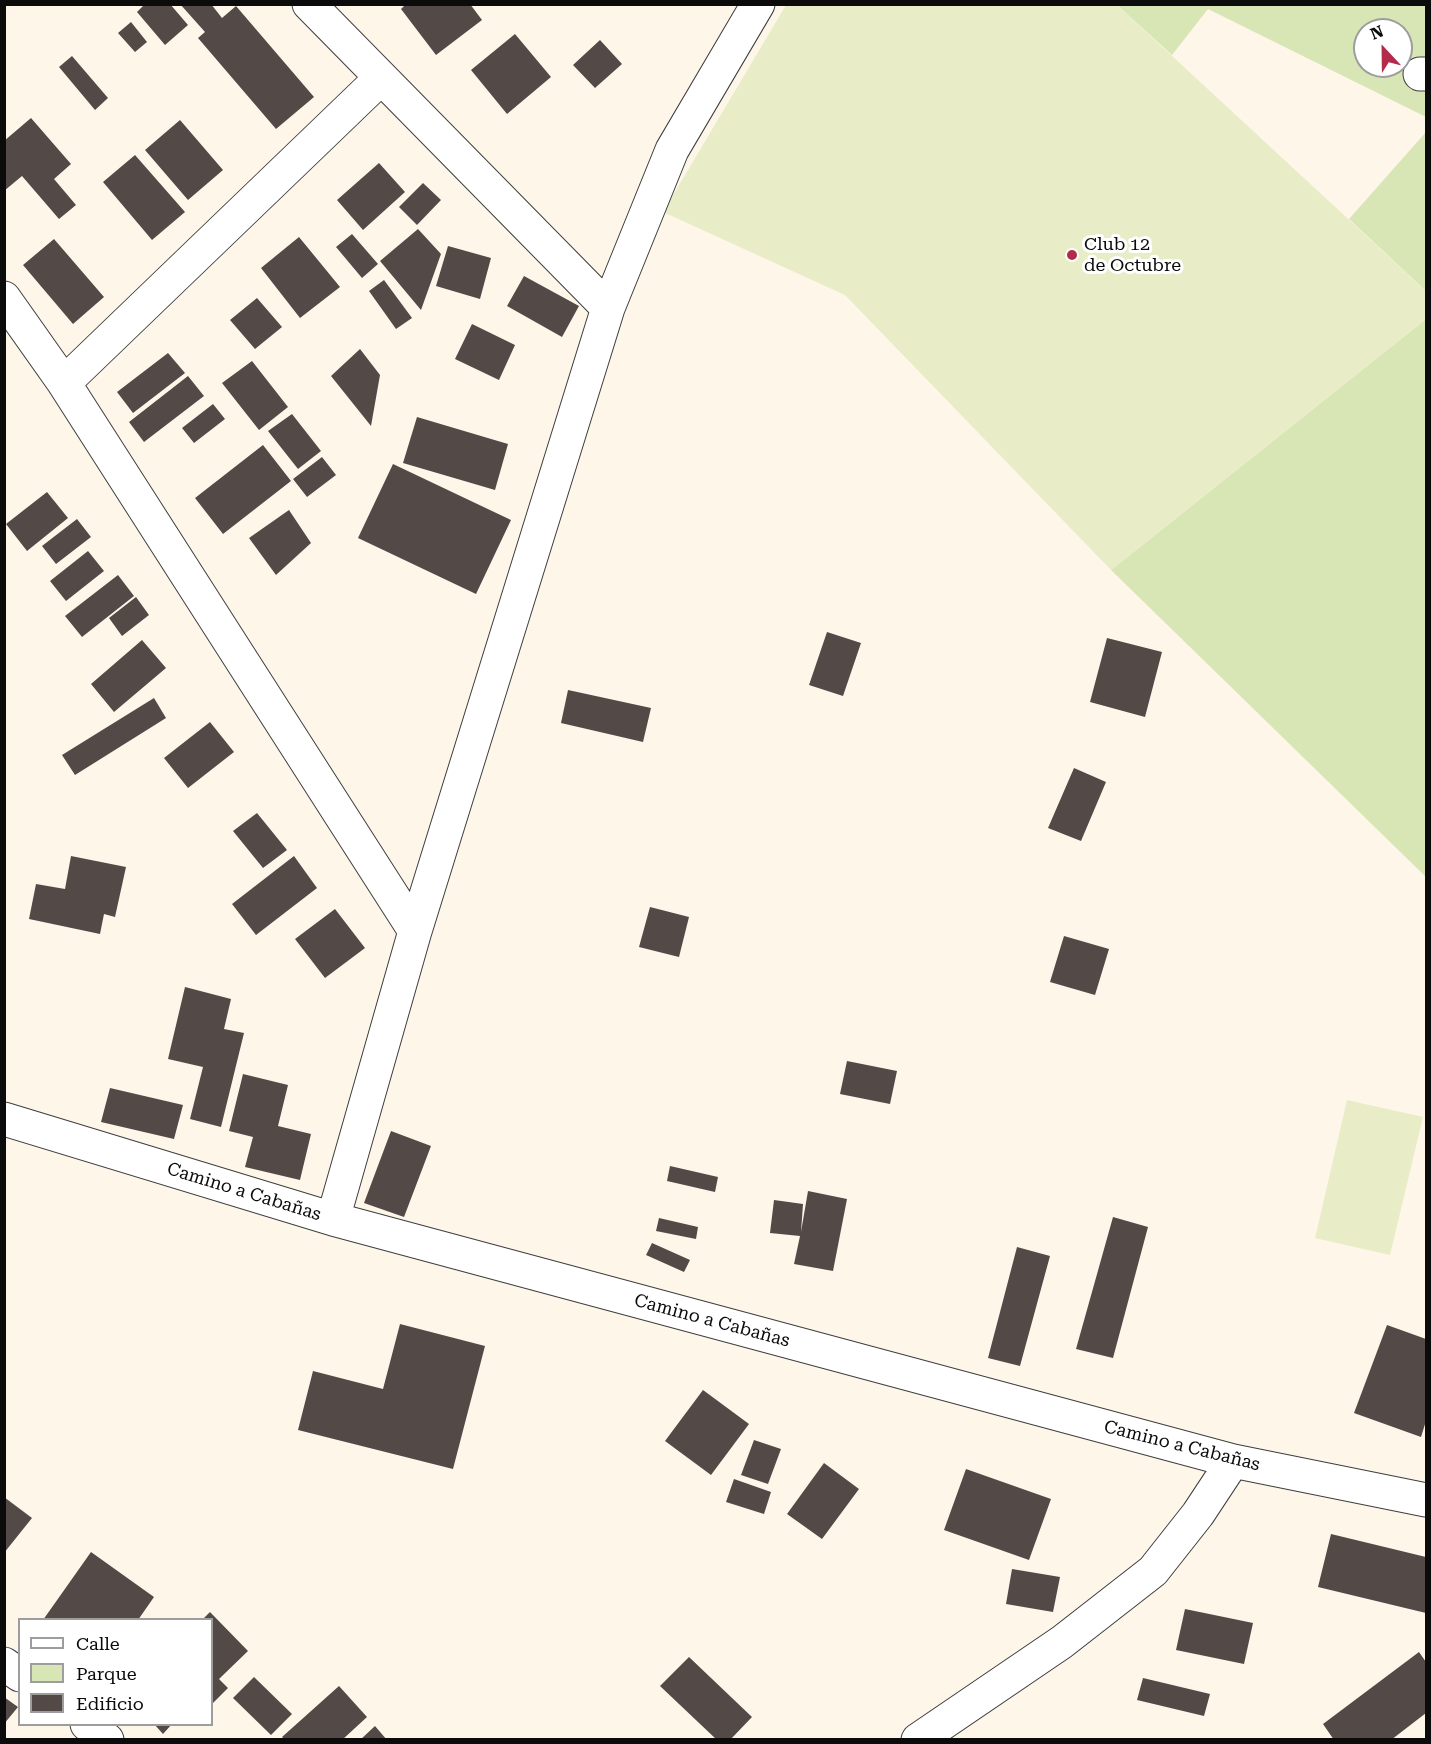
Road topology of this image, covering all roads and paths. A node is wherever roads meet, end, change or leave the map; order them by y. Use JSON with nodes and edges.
{"nodes":[{"id":1,"x":309,"y":4,"type":"edge"},
{"id":2,"x":758,"y":4,"type":"edge"},
{"id":3,"x":381,"y":78,"type":"junction"},
{"id":4,"x":4,"y":298,"type":"edge"},
{"id":5,"x":608,"y":308,"type":"junction"},
{"id":6,"x":64,"y":383,"type":"junction"},
{"id":7,"x":415,"y":931,"type":"junction"},
{"id":8,"x":4,"y":1119,"type":"edge"},
{"id":9,"x":333,"y":1220,"type":"junction"},
{"id":10,"x":1233,"y":1461,"type":"junction"},
{"id":11,"x":1426,"y":1500,"type":"edge"},
{"id":12,"x":4,"y":1664,"type":"edge"},
{"id":13,"x":18,"y":1674,"type":"edge"},
{"id":14,"x":88,"y":1726,"type":"edge"},
{"id":15,"x":107,"y":1740,"type":"edge"},
{"id":16,"x":918,"y":1740,"type":"edge"}],
"edges":[{"from":1,"to":3,"type":"street"},
{"from":2,"to":5,"type":"street"},
{"from":3,"to":5,"type":"street"},
{"from":3,"to":6,"type":"street"},
{"from":4,"to":6,"type":"street"},
{"from":5,"to":7,"type":"street"},
{"from":6,"to":7,"type":"street"},
{"from":7,"to":9,"type":"street"},
{"from":8,"to":9,"type":"street","name":"Camino a Cabañas"},
{"from":9,"to":10,"type":"street","name":"Camino a Cabañas"},
{"from":10,"to":11,"type":"street","name":"Camino a Cabañas"},
{"from":10,"to":16,"type":"street"},
{"from":12,"to":13,"type":"street"},
{"from":14,"to":15,"type":"street"}]}
